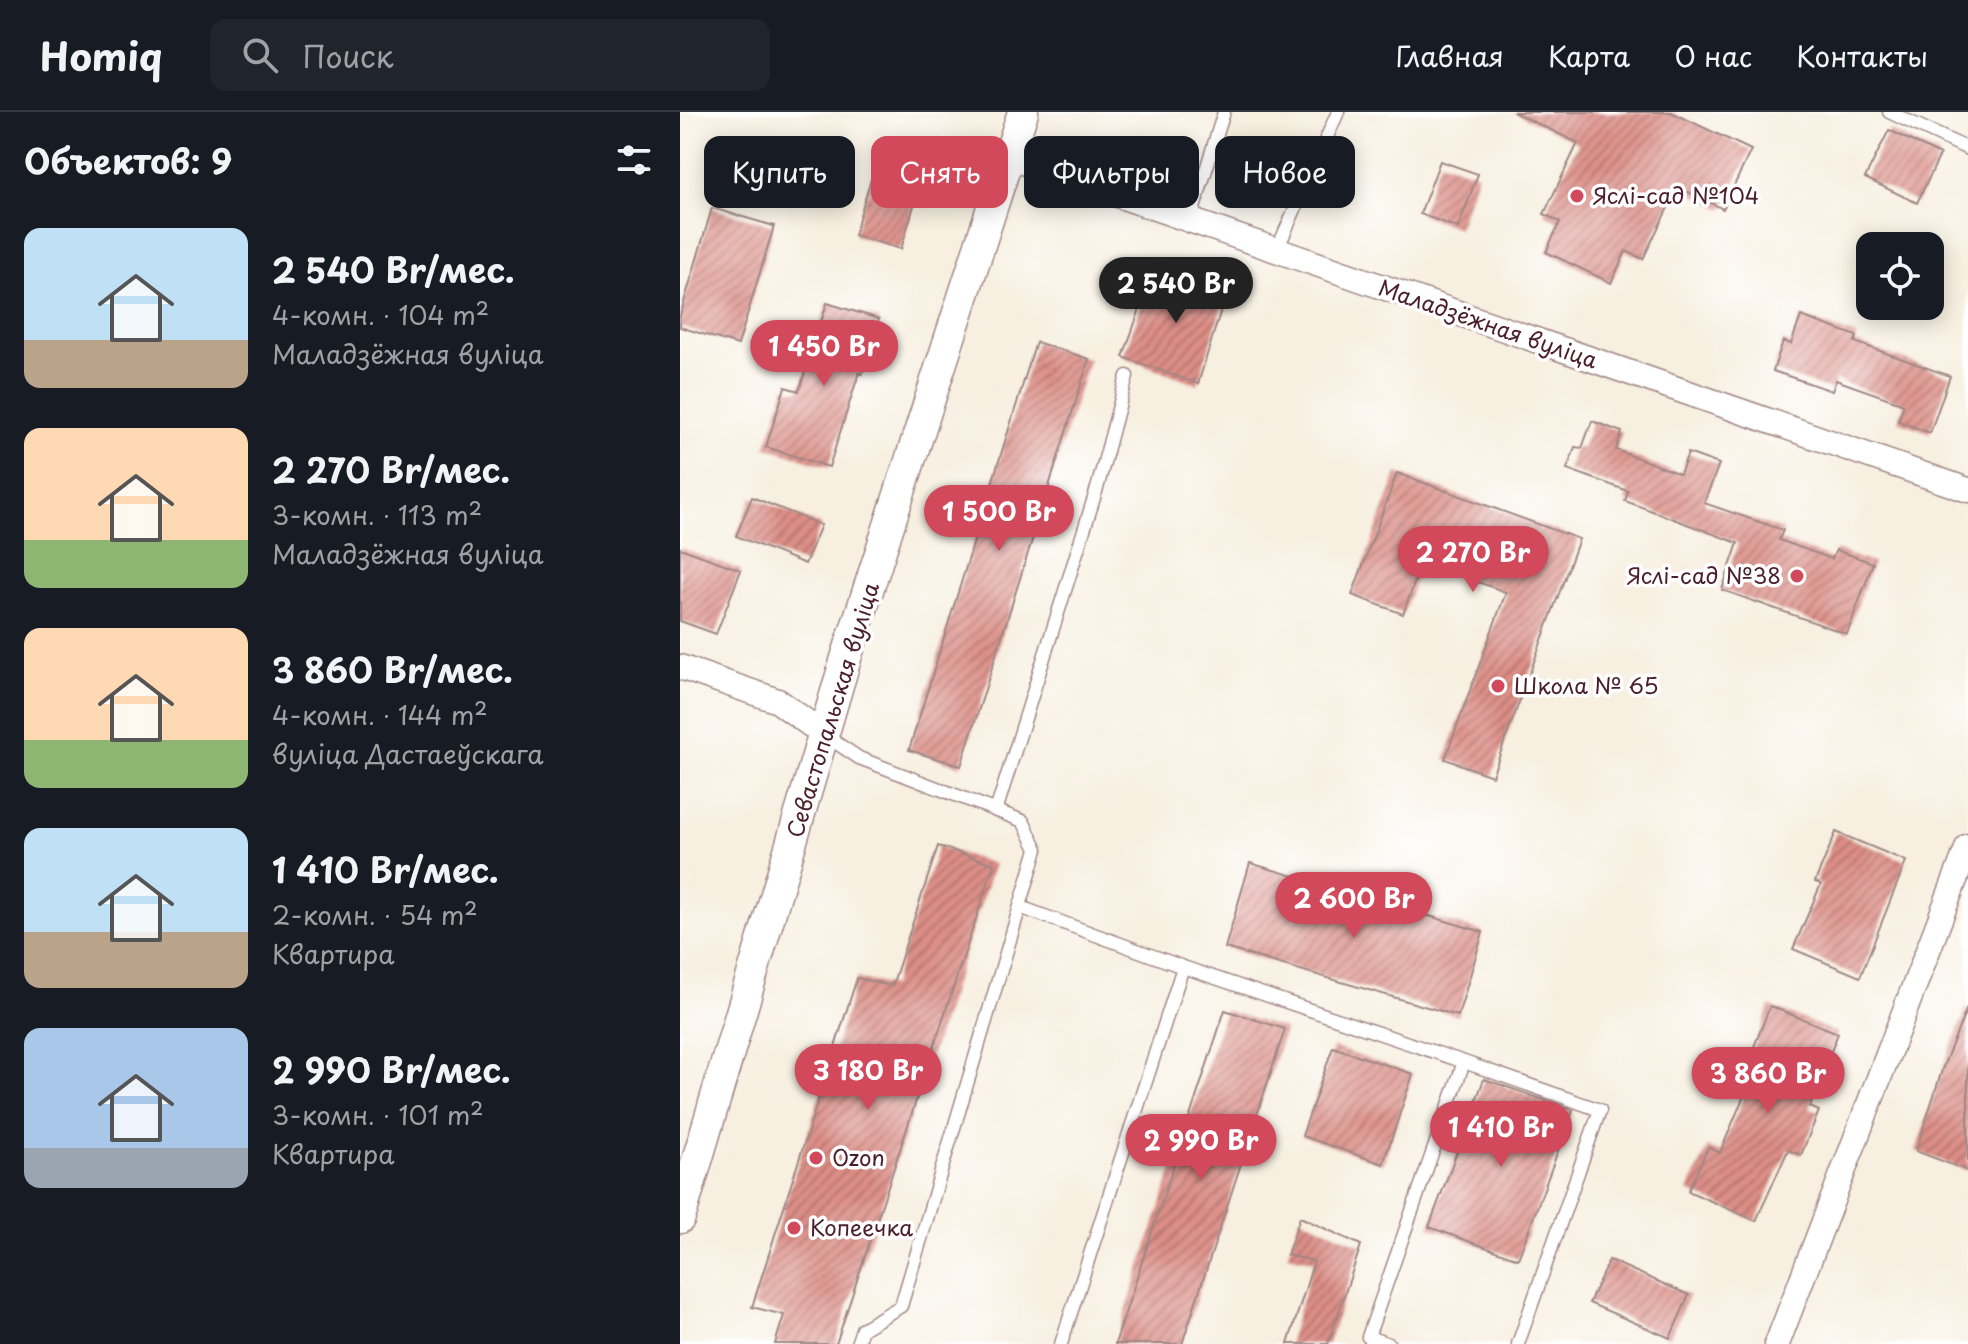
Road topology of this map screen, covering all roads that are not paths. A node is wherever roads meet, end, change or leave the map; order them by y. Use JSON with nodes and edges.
{"nodes":[{"id":1,"x":1023,"y":112,"type":"edge"},
{"id":2,"x":1224,"y":112,"type":"edge"},
{"id":3,"x":1338,"y":112,"type":"edge"},
{"id":4,"x":1889,"y":112,"type":"edge"},
{"id":5,"x":1968,"y":149,"type":"edge"},
{"id":6,"x":1008,"y":157,"type":"joint"},
{"id":7,"x":992,"y":208,"type":"edge"},
{"id":8,"x":1190,"y":221,"type":"junction"},
{"id":9,"x":1276,"y":252,"type":"junction"},
{"id":10,"x":1127,"y":376,"type":"dead end"},
{"id":11,"x":1968,"y":490,"type":"edge"},
{"id":12,"x":680,"y":667,"type":"edge"},
{"id":13,"x":823,"y":734,"type":"junction"},
{"id":14,"x":996,"y":811,"type":"junction"},
{"id":15,"x":1968,"y":846,"type":"edge"},
{"id":16,"x":1020,"y":907,"type":"junction"},
{"id":17,"x":1183,"y":967,"type":"junction"},
{"id":18,"x":1464,"y":1062,"type":"junction"},
{"id":19,"x":680,"y":1218,"type":"edge"},
{"id":20,"x":857,"y":1344,"type":"edge"},
{"id":21,"x":1061,"y":1344,"type":"edge"},
{"id":22,"x":1389,"y":1344,"type":"edge"},
{"id":23,"x":1518,"y":1344,"type":"edge"},
{"id":24,"x":1777,"y":1344,"type":"edge"}],
"edges":[{"from":1,"to":6,"type":"street","name":"Севастопальская вуліца"},
{"from":2,"to":8,"type":"lane"},
{"from":3,"to":9,"type":"lane"},
{"from":4,"to":5,"type":"lane"},
{"from":6,"to":8,"type":"street","name":"Маладзёжная вуліца"},
{"from":7,"to":13,"type":"street","name":"Севастопальская вуліца"},
{"from":8,"to":9,"type":"street","name":"Маладзёжная вуліца"},
{"from":9,"to":11,"type":"street","name":"Маладзёжная вуліца"},
{"from":10,"to":14,"type":"lane"},
{"from":12,"to":13,"type":"street"},
{"from":13,"to":14,"type":"lane"},
{"from":13,"to":19,"type":"street","name":"Севастопальская вуліца"},
{"from":14,"to":16,"type":"lane"},
{"from":15,"to":24,"type":"street"},
{"from":16,"to":17,"type":"lane"},
{"from":16,"to":20,"type":"lane"},
{"from":17,"to":18,"type":"lane"},
{"from":17,"to":21,"type":"lane"},
{"from":18,"to":22,"type":"lane"},
{"from":18,"to":23,"type":"lane"}]}
